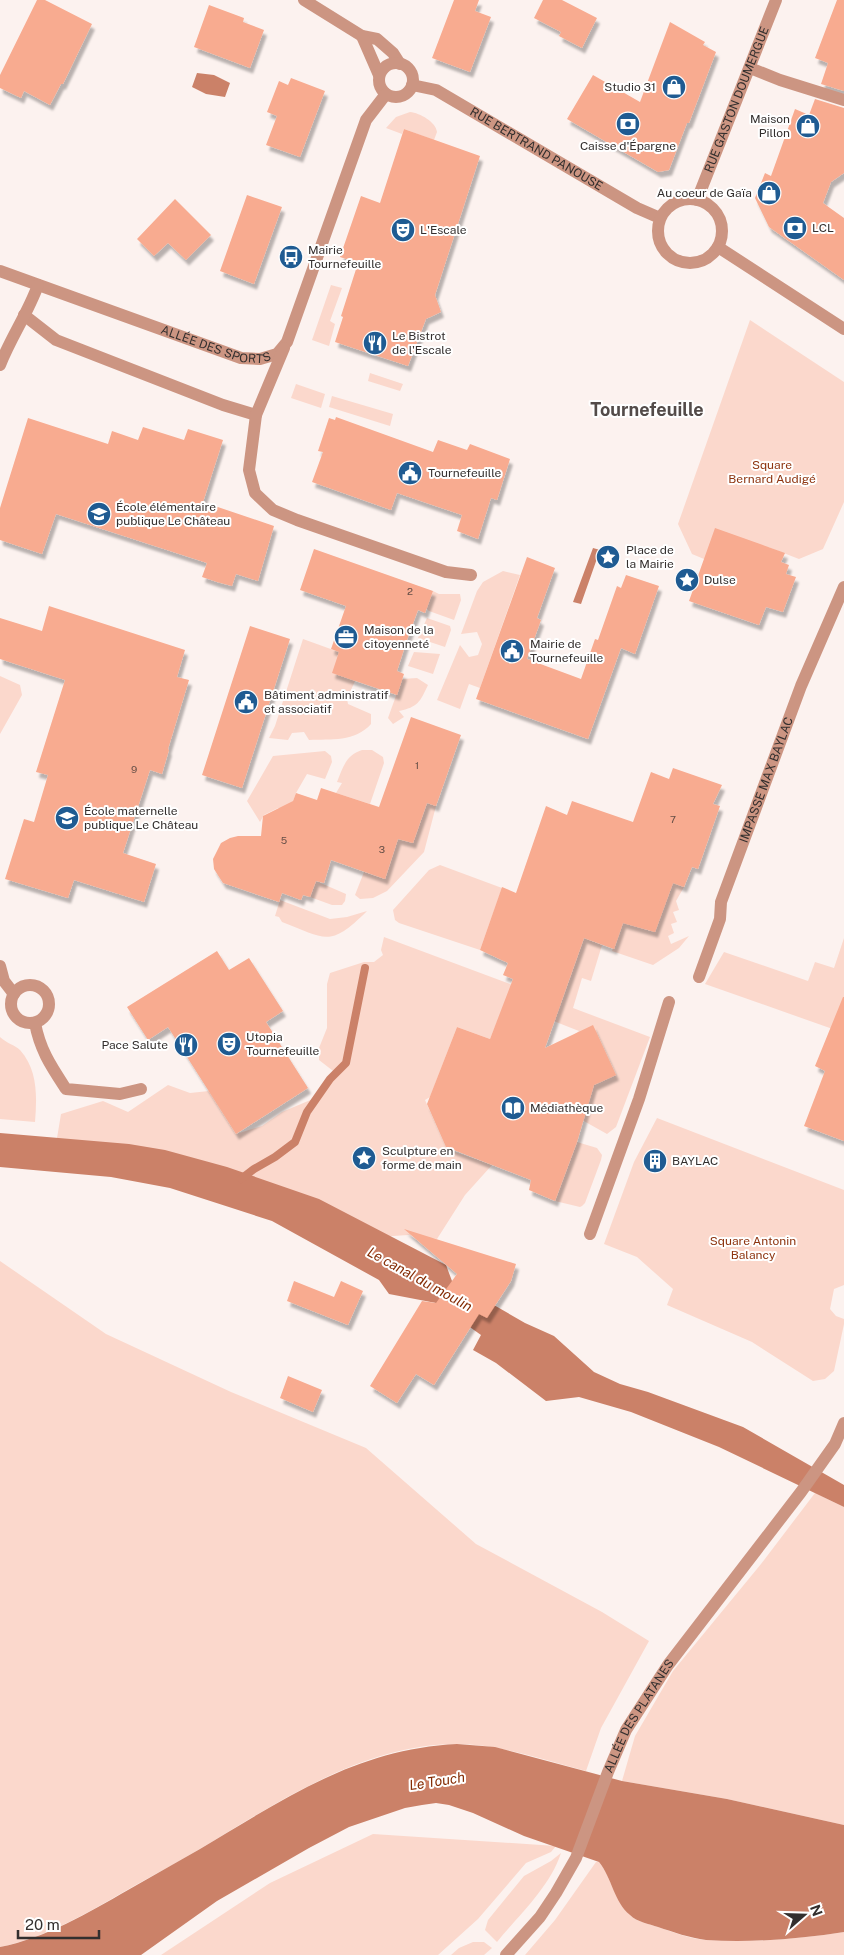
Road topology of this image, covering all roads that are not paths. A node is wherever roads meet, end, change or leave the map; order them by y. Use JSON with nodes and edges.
{"nodes":[{"id":1,"x":304,"y":0,"type":"edge"},
{"id":2,"x":776,"y":0,"type":"edge"},
{"id":3,"x":362,"y":36,"type":"junction"},
{"id":4,"x":400,"y":64,"type":"junction"},
{"id":5,"x":750,"y":68,"type":"junction"},
{"id":6,"x":379,"y":75,"type":"junction"},
{"id":7,"x":412,"y":85,"type":"junction"},
{"id":8,"x":386,"y":94,"type":"junction"},
{"id":9,"x":844,"y":100,"type":"edge"},
{"id":10,"x":697,"y":200,"type":"junction"},
{"id":11,"x":660,"y":218,"type":"junction"},
{"id":12,"x":718,"y":247,"type":"junction"},
{"id":13,"x":0,"y":271,"type":"edge"},
{"id":14,"x":38,"y":285,"type":"junction"},
{"id":15,"x":24,"y":315,"type":"junction"},
{"id":16,"x":844,"y":329,"type":"edge"},
{"id":17,"x":287,"y":342,"type":"junction"},
{"id":18,"x":0,"y":365,"type":"edge"},
{"id":19,"x":256,"y":415,"type":"junction"},
{"id":20,"x":471,"y":575,"type":"dead end"},
{"id":21,"x":844,"y":587,"type":"edge"},
{"id":22,"x":0,"y":966,"type":"edge"},
{"id":23,"x":698,"y":977,"type":"dead end"},
{"id":24,"x":14,"y":994,"type":"junction"},
{"id":25,"x":669,"y":1002,"type":"dead end"},
{"id":26,"x":35,"y":1023,"type":"junction"},
{"id":27,"x":142,"y":1089,"type":"dead end"},
{"id":28,"x":590,"y":1234,"type":"dead end"},
{"id":29,"x":844,"y":1423,"type":"edge"},
{"id":30,"x":506,"y":1955,"type":"edge"}],
"edges":[{"from":1,"to":3,"type":"street"},
{"from":2,"to":5,"type":"street","name":"RUE GASTON DOUMERGUE"},
{"from":3,"to":4,"type":"street"},
{"from":3,"to":6,"type":"street"},
{"from":4,"to":6,"type":"street"},
{"from":4,"to":7,"type":"street"},
{"from":5,"to":9,"type":"street"},
{"from":5,"to":10,"type":"street","name":"RUE GASTON DOUMERGUE"},
{"from":6,"to":8,"type":"street"},
{"from":7,"to":8,"type":"street"},
{"from":7,"to":11,"type":"street","name":"RUE BERTRAND PANOUSE"},
{"from":8,"to":17,"type":"street","name":"ALLÉE DES SPORTS"},
{"from":10,"to":11,"type":"street"},
{"from":10,"to":12,"type":"street"},
{"from":11,"to":12,"type":"street"},
{"from":12,"to":16,"type":"street"},
{"from":13,"to":14,"type":"street","name":"ALLÉE DES SPORTS"},
{"from":14,"to":15,"type":"street"},
{"from":14,"to":17,"type":"street","name":"ALLÉE DES SPORTS"},
{"from":15,"to":18,"type":"street"},
{"from":15,"to":19,"type":"street"},
{"from":17,"to":19,"type":"street"},
{"from":19,"to":20,"type":"street"},
{"from":21,"to":23,"type":"street","name":"IMPASSE MAX BAYLAC"},
{"from":22,"to":24,"type":"street"},
{"from":24,"to":26,"type":"street"},
{"from":24,"to":26,"type":"street"},
{"from":25,"to":28,"type":"street"},
{"from":26,"to":27,"type":"street"},
{"from":29,"to":30,"type":"street","name":"ALLÉE DES PLATANES"}]}
